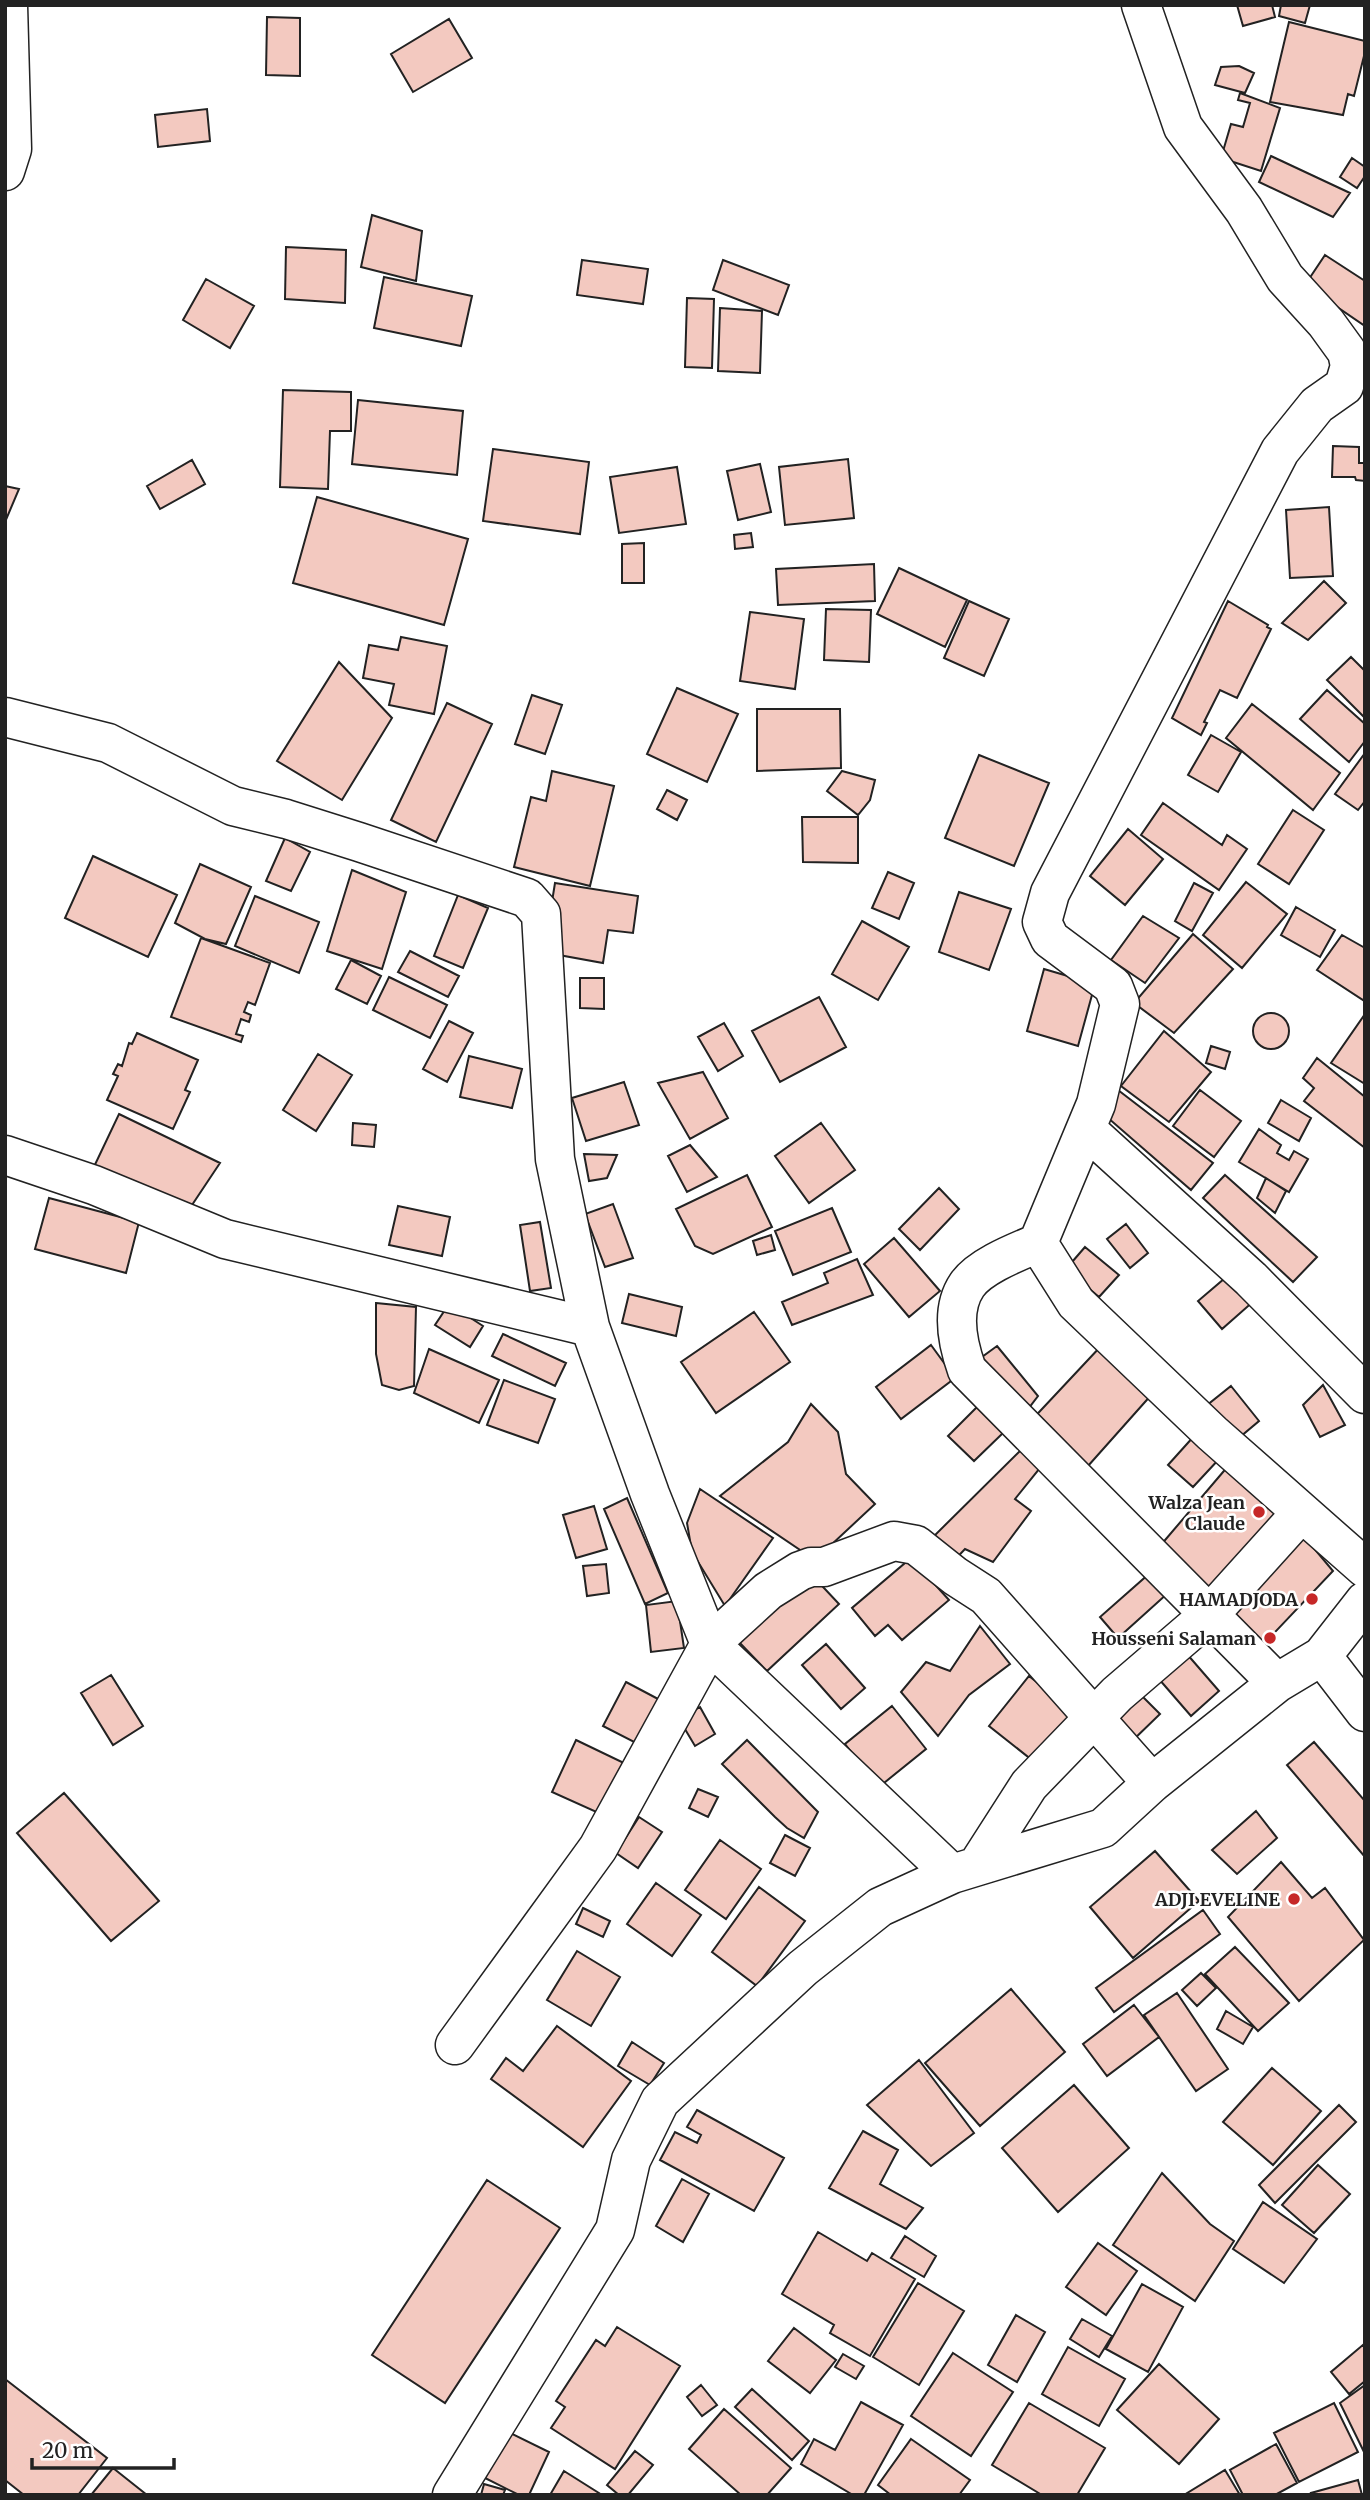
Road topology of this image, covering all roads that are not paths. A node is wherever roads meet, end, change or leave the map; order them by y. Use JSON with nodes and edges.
{"nodes":[{"id":1,"x":8,"y":5,"type":"edge"},
{"id":2,"x":1141,"y":5,"type":"edge"},
{"id":3,"x":5,"y":171,"type":"edge"},
{"id":4,"x":5,"y":717,"type":"edge"},
{"id":5,"x":1086,"y":1129,"type":"junction"},
{"id":6,"x":5,"y":1155,"type":"edge"},
{"id":7,"x":1038,"y":1243,"type":"junction"},
{"id":8,"x":590,"y":1327,"type":"junction"},
{"id":9,"x":1365,"y":1394,"type":"edge"},
{"id":10,"x":1301,"y":1513,"type":"junction"},
{"id":11,"x":1365,"y":1568,"type":"edge"},
{"id":12,"x":1365,"y":1601,"type":"edge"},
{"id":13,"x":1209,"y":1615,"type":"junction"},
{"id":14,"x":710,"y":1644,"type":"junction"},
{"id":15,"x":1322,"y":1657,"type":"junction"},
{"id":16,"x":1276,"y":1683,"type":"junction"},
{"id":17,"x":1365,"y":1712,"type":"edge"},
{"id":18,"x":1095,"y":1718,"type":"junction"},
{"id":19,"x":1152,"y":1783,"type":"junction"},
{"id":20,"x":964,"y":1870,"type":"junction"},
{"id":21,"x":455,"y":2045,"type":"dead end"},
{"id":22,"x":452,"y":2495,"type":"edge"}],
"edges":[{"from":1,"to":3,"type":"street"},
{"from":2,"to":5,"type":"street"},
{"from":4,"to":8,"type":"street"},
{"from":5,"to":7,"type":"street"},
{"from":5,"to":9,"type":"street"},
{"from":6,"to":8,"type":"street"},
{"from":7,"to":10,"type":"street"},
{"from":7,"to":13,"type":"street"},
{"from":8,"to":14,"type":"street"},
{"from":10,"to":11,"type":"street"},
{"from":10,"to":13,"type":"street"},
{"from":12,"to":15,"type":"street"},
{"from":13,"to":16,"type":"street"},
{"from":13,"to":18,"type":"street"},
{"from":14,"to":18,"type":"street"},
{"from":14,"to":20,"type":"street"},
{"from":14,"to":21,"type":"street"},
{"from":15,"to":16,"type":"street"},
{"from":15,"to":17,"type":"street"},
{"from":16,"to":19,"type":"street"},
{"from":18,"to":19,"type":"street"},
{"from":18,"to":20,"type":"street"},
{"from":19,"to":20,"type":"street"},
{"from":20,"to":22,"type":"street"}]}
